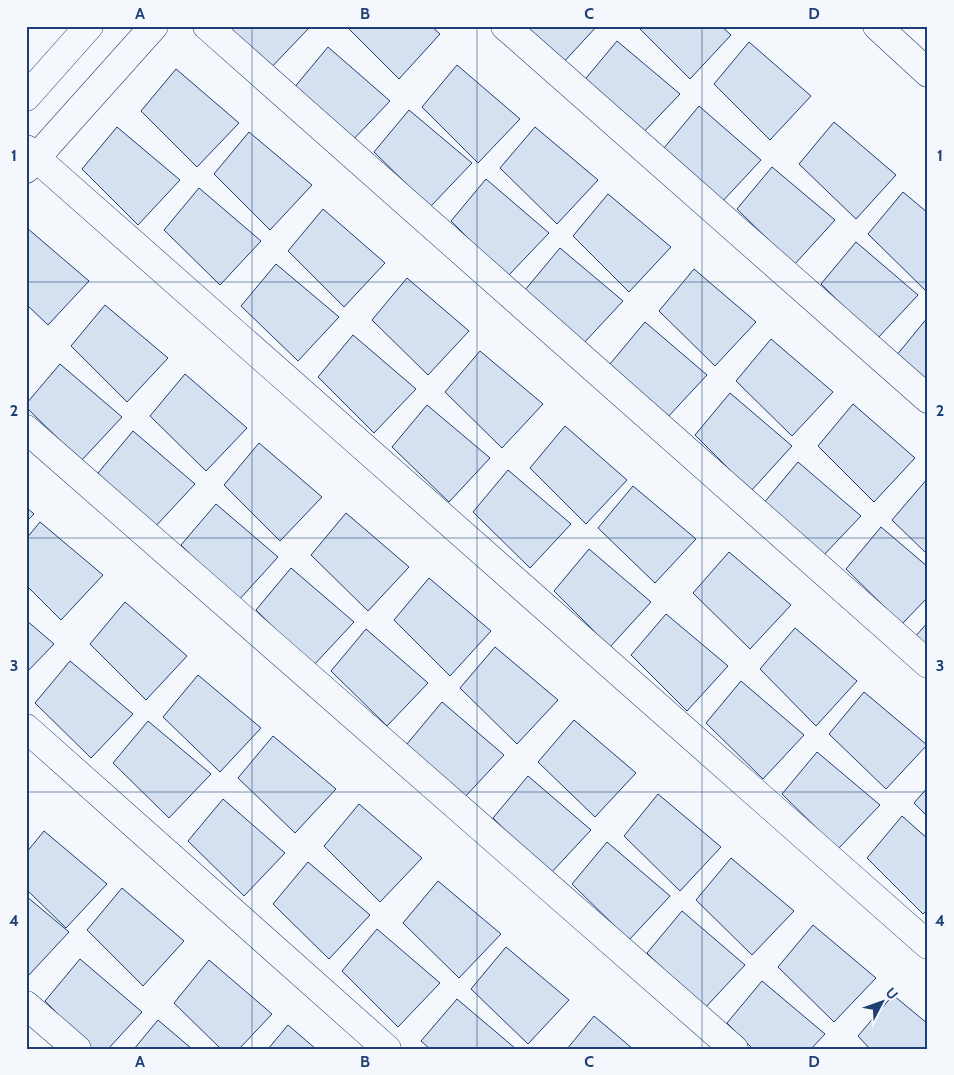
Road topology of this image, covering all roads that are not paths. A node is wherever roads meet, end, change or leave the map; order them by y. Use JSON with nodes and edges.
{"nodes":[{"id":1,"x":89,"y":26,"type":"edge"},
{"id":2,"x":154,"y":26,"type":"edge"},
{"id":3,"x":207,"y":26,"type":"edge"},
{"id":4,"x":505,"y":26,"type":"edge"},
{"id":5,"x":877,"y":26,"type":"edge"},
{"id":6,"x":928,"y":73,"type":"edge"},
{"id":7,"x":26,"y":97,"type":"edge"},
{"id":8,"x":30,"y":159,"type":"edge"},
{"id":9,"x":928,"y":399,"type":"edge"},
{"id":10,"x":26,"y":429,"type":"edge"},
{"id":11,"x":928,"y":664,"type":"edge"},
{"id":12,"x":26,"y":728,"type":"edge"},
{"id":13,"x":928,"y":944,"type":"edge"},
{"id":14,"x":26,"y":1005,"type":"edge"},
{"id":15,"x":76,"y":1049,"type":"edge"},
{"id":16,"x":387,"y":1049,"type":"edge"},
{"id":17,"x":734,"y":1049,"type":"edge"}],
"edges":[{"from":1,"to":7,"type":"street"},
{"from":2,"to":8,"type":"street"},
{"from":3,"to":11,"type":"street"},
{"from":4,"to":9,"type":"street"},
{"from":5,"to":6,"type":"street"},
{"from":8,"to":13,"type":"street"},
{"from":10,"to":17,"type":"street"},
{"from":12,"to":16,"type":"street"},
{"from":14,"to":15,"type":"street"}]}
